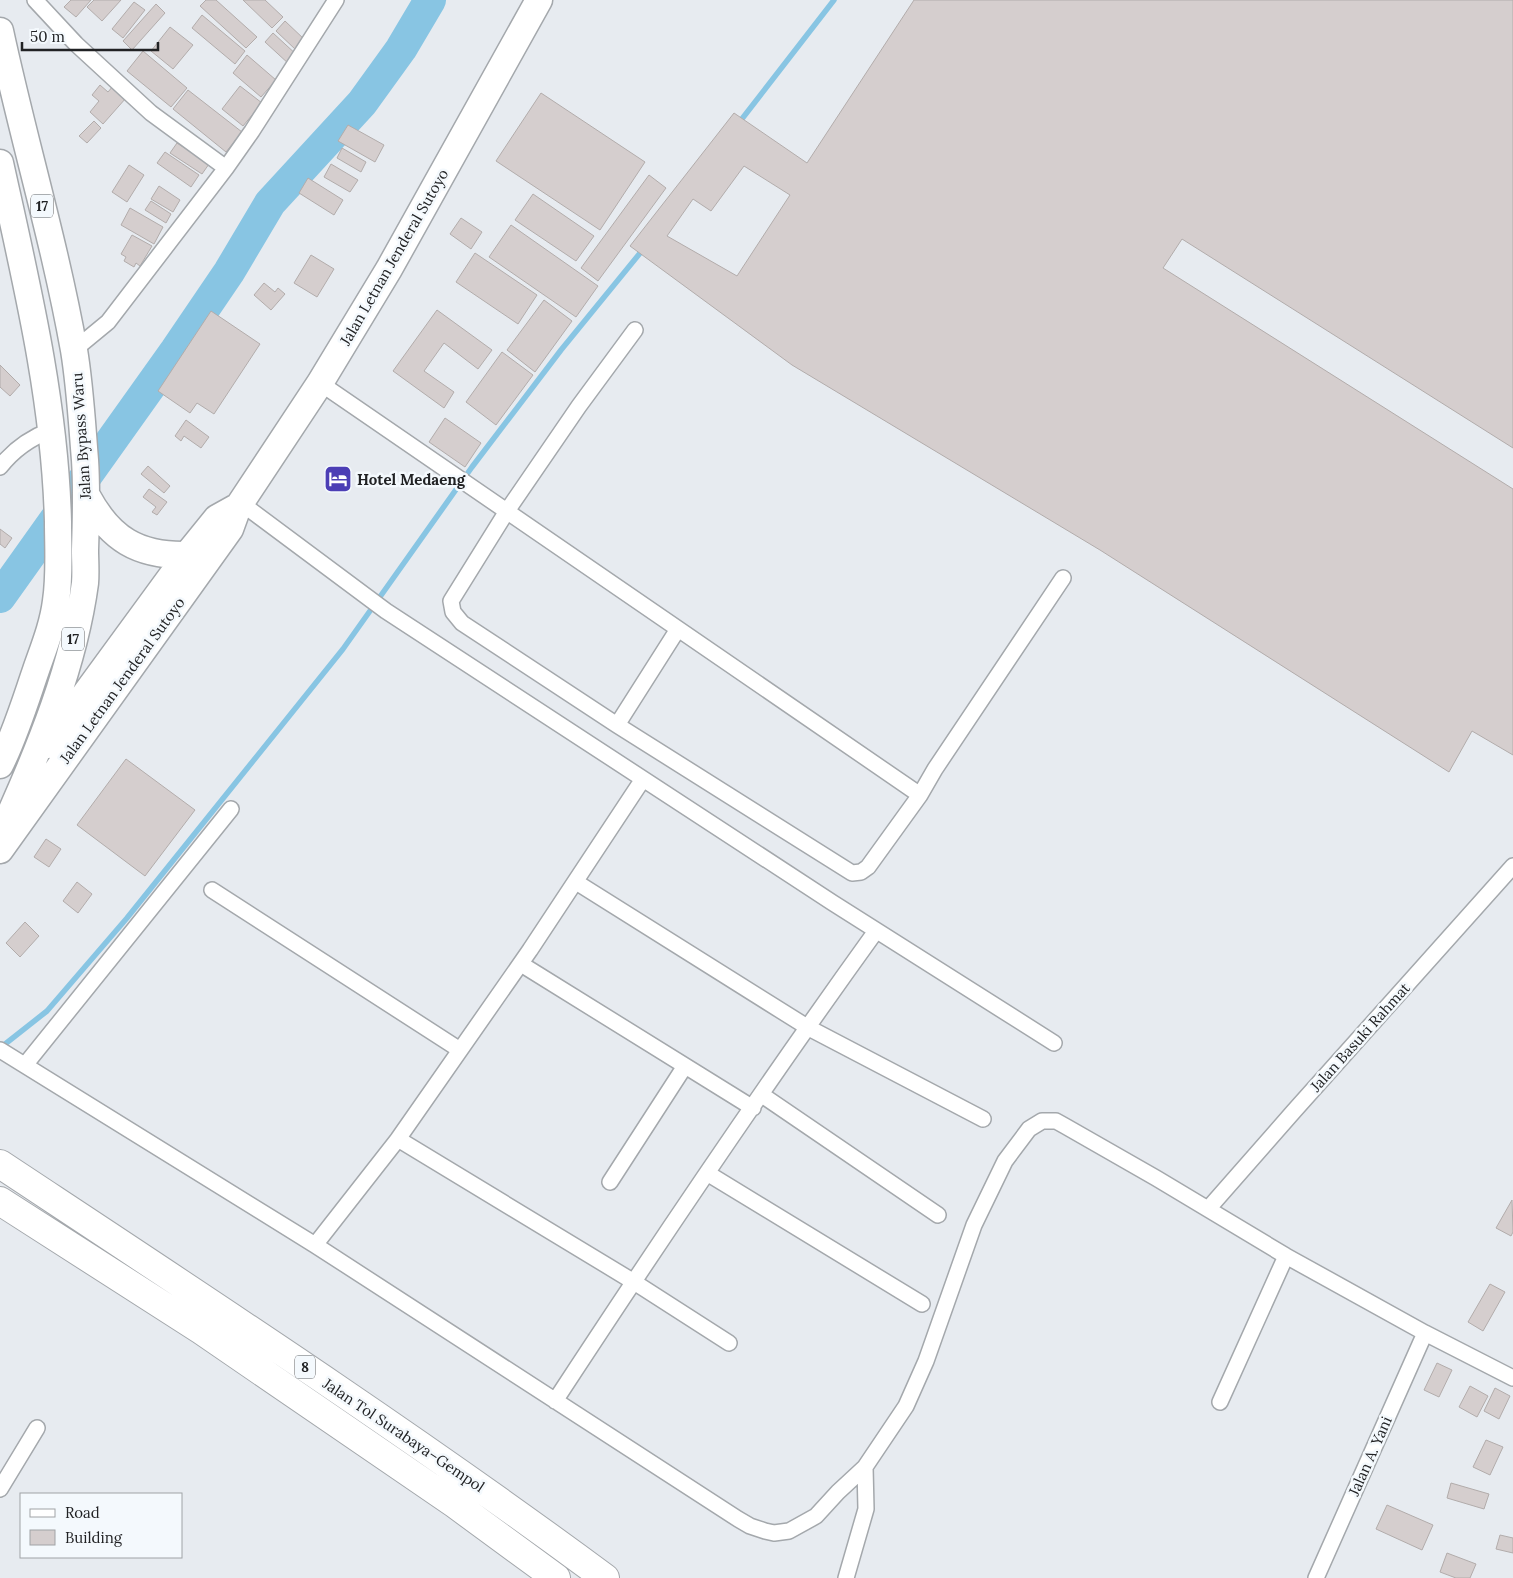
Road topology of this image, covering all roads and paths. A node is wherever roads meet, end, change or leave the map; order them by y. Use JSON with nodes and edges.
{"nodes":[{"id":1,"x":35,"y":0,"type":"edge"},
{"id":2,"x":539,"y":0,"type":"edge"},
{"id":3,"x":330,"y":3,"type":"edge"},
{"id":4,"x":0,"y":31,"type":"edge"},
{"id":5,"x":0,"y":163,"type":"edge"},
{"id":6,"x":226,"y":168,"type":"junction"},
{"id":7,"x":634,"y":330,"type":"dead end"},
{"id":8,"x":74,"y":350,"type":"junction"},
{"id":9,"x":320,"y":383,"type":"junction"},
{"id":10,"x":51,"y":430,"type":"junction"},
{"id":11,"x":0,"y":468,"type":"edge"},
{"id":12,"x":87,"y":491,"type":"junction"},
{"id":13,"x":239,"y":505,"type":"junction"},
{"id":14,"x":507,"y":511,"type":"junction"},
{"id":15,"x":187,"y":555,"type":"junction"},
{"id":16,"x":1064,"y":578,"type":"dead end"},
{"id":17,"x":678,"y":629,"type":"junction"},
{"id":18,"x":37,"y":666,"type":"junction"},
{"id":19,"x":64,"y":673,"type":"junction"},
{"id":20,"x":616,"y":725,"type":"junction"},
{"id":21,"x":0,"y":766,"type":"edge"},
{"id":22,"x":27,"y":774,"type":"junction"},
{"id":23,"x":642,"y":779,"type":"junction"},
{"id":24,"x":920,"y":795,"type":"junction"},
{"id":25,"x":230,"y":809,"type":"dead end"},
{"id":26,"x":0,"y":810,"type":"edge"},
{"id":27,"x":0,"y":835,"type":"edge"},
{"id":28,"x":0,"y":850,"type":"edge"},
{"id":29,"x":1513,"y":866,"type":"edge"},
{"id":30,"x":576,"y":882,"type":"junction"},
{"id":31,"x":212,"y":890,"type":"dead end"},
{"id":32,"x":876,"y":931,"type":"junction"},
{"id":33,"x":521,"y":964,"type":"junction"},
{"id":34,"x":807,"y":1027,"type":"junction"},
{"id":35,"x":1054,"y":1043,"type":"dead end"},
{"id":36,"x":0,"y":1050,"type":"edge"},
{"id":37,"x":460,"y":1050,"type":"junction"},
{"id":38,"x":20,"y":1062,"type":"junction"},
{"id":39,"x":685,"y":1066,"type":"junction"},
{"id":40,"x":762,"y":1094,"type":"junction"},
{"id":41,"x":752,"y":1108,"type":"junction"},
{"id":42,"x":983,"y":1119,"type":"dead end"},
{"id":43,"x":398,"y":1139,"type":"junction"},
{"id":44,"x":0,"y":1164,"type":"edge"},
{"id":45,"x":707,"y":1173,"type":"junction"},
{"id":46,"x":610,"y":1182,"type":"dead end"},
{"id":47,"x":0,"y":1201,"type":"edge"},
{"id":48,"x":1208,"y":1210,"type":"junction"},
{"id":49,"x":938,"y":1215,"type":"dead end"},
{"id":50,"x":315,"y":1245,"type":"junction"},
{"id":51,"x":1286,"y":1256,"type":"junction"},
{"id":52,"x":634,"y":1282,"type":"junction"},
{"id":53,"x":922,"y":1304,"type":"dead end"},
{"id":54,"x":1425,"y":1333,"type":"junction"},
{"id":55,"x":730,"y":1343,"type":"dead end"},
{"id":56,"x":1513,"y":1378,"type":"edge"},
{"id":57,"x":555,"y":1401,"type":"junction"},
{"id":58,"x":1220,"y":1402,"type":"dead end"},
{"id":59,"x":37,"y":1428,"type":"dead end"},
{"id":60,"x":865,"y":1467,"type":"junction"},
{"id":61,"x":0,"y":1489,"type":"edge"},
{"id":62,"x":556,"y":1578,"type":"edge"},
{"id":63,"x":605,"y":1578,"type":"edge"},
{"id":64,"x":846,"y":1578,"type":"edge"},
{"id":65,"x":1316,"y":1578,"type":"edge"}],
"edges":[{"from":1,"to":6,"type":"street"},
{"from":2,"to":9,"type":"highway","name":"Jalan Letnan Jenderal Sutoyo"},
{"from":3,"to":6,"type":"street"},
{"from":4,"to":8,"type":"highway","name":"Jalan Bypass Waru","number":"17"},
{"from":5,"to":10,"type":"highway","name":"Jalan Bypass Waru","number":"17"},
{"from":6,"to":8,"type":"street"},
{"from":7,"to":14,"type":"street"},
{"from":8,"to":12,"type":"highway","name":"Jalan Bypass Waru","number":"17"},
{"from":9,"to":13,"type":"highway","name":"Jalan Letnan Jenderal Sutoyo"},
{"from":9,"to":14,"type":"street"},
{"from":10,"to":11,"type":"street"},
{"from":10,"to":18,"type":"highway","name":"Jalan Bypass Waru","number":"17"},
{"from":12,"to":15,"type":"highway"},
{"from":12,"to":19,"type":"highway","name":"Jalan Bypass Waru","number":"17"},
{"from":13,"to":15,"type":"highway","name":"Jalan Letnan Jenderal Sutoyo"},
{"from":13,"to":23,"type":"street"},
{"from":13,"to":28,"type":"highway","name":"Jalan Letnan Jenderal Sutoyo"},
{"from":14,"to":17,"type":"street"},
{"from":14,"to":20,"type":"street"},
{"from":15,"to":22,"type":"highway","name":"Jalan Letnan Jenderal Sutoyo"},
{"from":16,"to":24,"type":"street"},
{"from":17,"to":20,"type":"street"},
{"from":17,"to":24,"type":"street"},
{"from":18,"to":19,"type":"highway"},
{"from":18,"to":21,"type":"highway","name":"Jalan Bypass Waru","number":"17"},
{"from":19,"to":22,"type":"highway","name":"Jalan Bypass Waru","number":"17"},
{"from":20,"to":24,"type":"street"},
{"from":22,"to":26,"type":"highway","name":"Jalan Letnan Jenderal Sutoyo"},
{"from":22,"to":27,"type":"highway","name":"Jalan Bypass Waru","number":"17"},
{"from":23,"to":30,"type":"street"},
{"from":23,"to":32,"type":"street"},
{"from":25,"to":38,"type":"street"},
{"from":29,"to":48,"type":"street","name":"Jalan Basuki Rahmat"},
{"from":30,"to":33,"type":"street"},
{"from":30,"to":34,"type":"street"},
{"from":31,"to":37,"type":"street"},
{"from":32,"to":34,"type":"street"},
{"from":32,"to":35,"type":"street"},
{"from":33,"to":37,"type":"street"},
{"from":33,"to":39,"type":"street"},
{"from":34,"to":40,"type":"street"},
{"from":34,"to":42,"type":"street"},
{"from":36,"to":38,"type":"street"},
{"from":37,"to":43,"type":"street"},
{"from":38,"to":50,"type":"street"},
{"from":39,"to":41,"type":"street"},
{"from":39,"to":46,"type":"street"},
{"from":40,"to":41,"type":"street"},
{"from":40,"to":49,"type":"street"},
{"from":41,"to":45,"type":"street"},
{"from":43,"to":50,"type":"street"},
{"from":43,"to":52,"type":"street"},
{"from":44,"to":63,"type":"highway","name":"Jalan Tol Surabaya–Gempol","number":"8"},
{"from":45,"to":52,"type":"street"},
{"from":45,"to":53,"type":"street"},
{"from":47,"to":62,"type":"highway","name":"Jalan Tol Surabaya–Gempol","number":"8"},
{"from":48,"to":51,"type":"street"},
{"from":48,"to":60,"type":"street"},
{"from":50,"to":57,"type":"street"},
{"from":51,"to":54,"type":"street"},
{"from":51,"to":58,"type":"street"},
{"from":52,"to":55,"type":"street"},
{"from":52,"to":57,"type":"street"},
{"from":54,"to":56,"type":"street"},
{"from":54,"to":65,"type":"street","name":"Jalan A. Yani"},
{"from":57,"to":60,"type":"street"},
{"from":59,"to":61,"type":"street"},
{"from":60,"to":64,"type":"street"}]}
